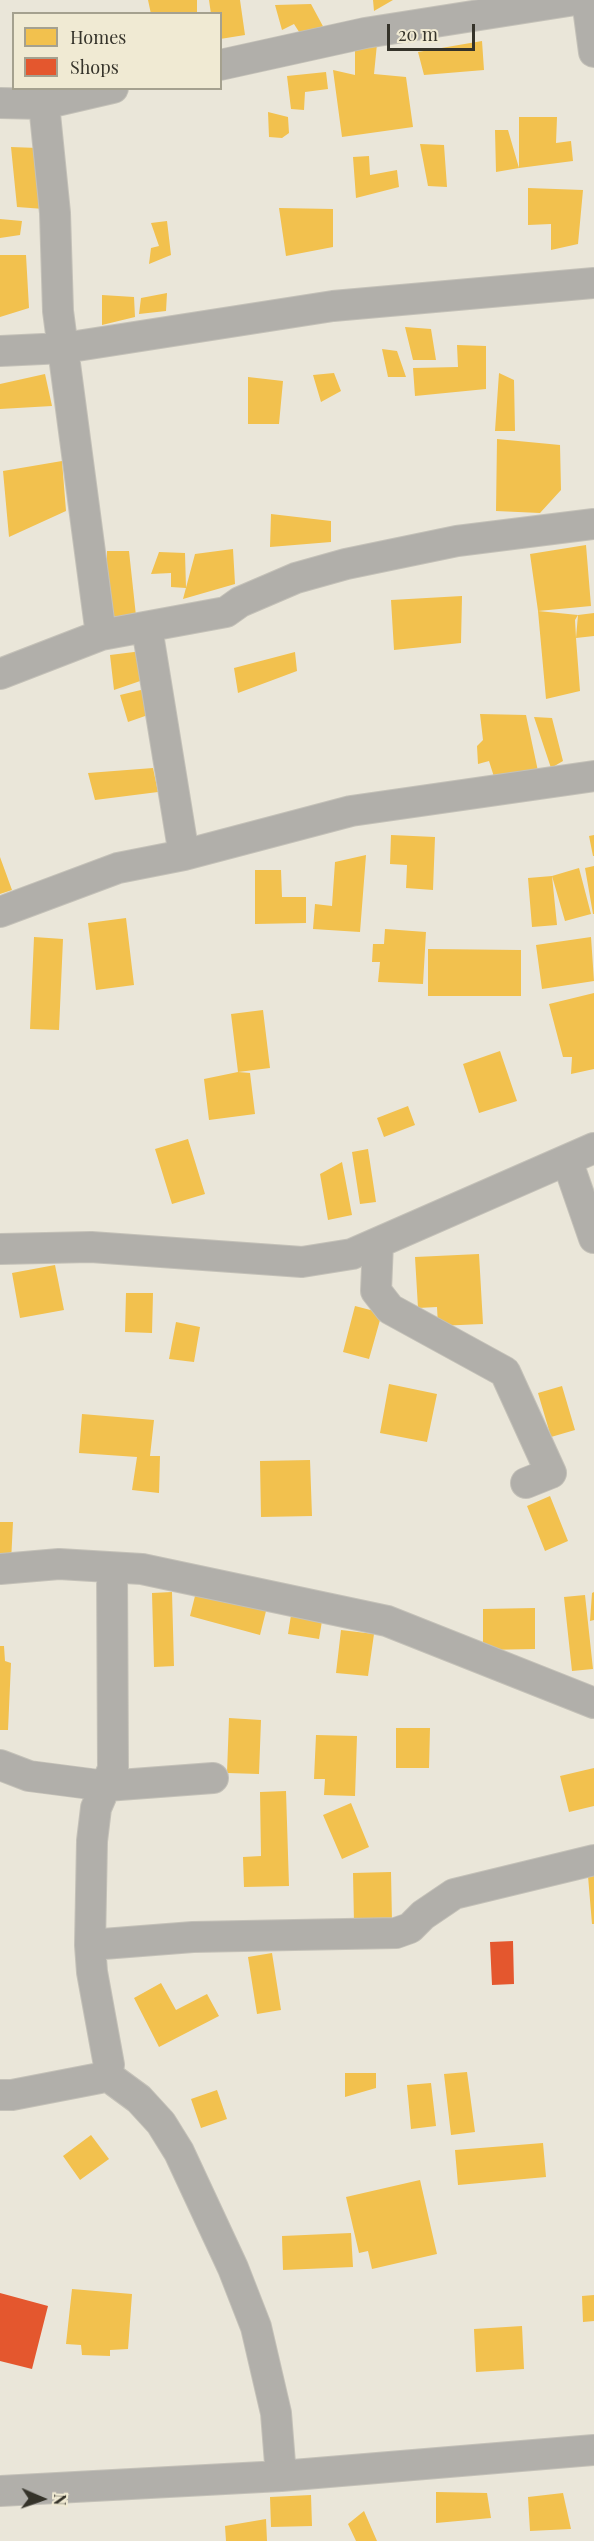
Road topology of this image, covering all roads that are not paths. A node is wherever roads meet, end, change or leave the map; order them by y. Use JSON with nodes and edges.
{"nodes":[{"id":1,"x":575,"y":0,"type":"edge"},
{"id":2,"x":587,"y":0,"type":"edge"},
{"id":3,"x":594,"y":52,"type":"edge"},
{"id":4,"x":222,"y":65,"type":"edge"},
{"id":5,"x":104,"y":90,"type":"edge"},
{"id":6,"x":0,"y":103,"type":"edge"},
{"id":7,"x":44,"y":104,"type":"junction"},
{"id":8,"x":594,"y":283,"type":"edge"},
{"id":9,"x":64,"y":348,"type":"junction"},
{"id":10,"x":0,"y":351,"type":"edge"},
{"id":11,"x":594,"y":524,"type":"edge"},
{"id":12,"x":147,"y":628,"type":"junction"},
{"id":13,"x":101,"y":635,"type":"junction"},
{"id":14,"x":0,"y":674,"type":"edge"},
{"id":15,"x":594,"y":776,"type":"edge"},
{"id":16,"x":184,"y":855,"type":"junction"},
{"id":17,"x":0,"y":912,"type":"edge"},
{"id":18,"x":594,"y":1148,"type":"edge"},
{"id":19,"x":567,"y":1160,"type":"junction"},
{"id":20,"x":594,"y":1238,"type":"edge"},
{"id":21,"x":378,"y":1243,"type":"junction"},
{"id":22,"x":0,"y":1249,"type":"edge"},
{"id":23,"x":526,"y":1483,"type":"dead end"},
{"id":24,"x":112,"y":1568,"type":"junction"},
{"id":25,"x":0,"y":1569,"type":"edge"},
{"id":26,"x":594,"y":1703,"type":"edge"},
{"id":27,"x":0,"y":1765,"type":"edge"},
{"id":28,"x":213,"y":1778,"type":"dead end"},
{"id":29,"x":106,"y":1786,"type":"junction"},
{"id":30,"x":594,"y":1860,"type":"edge"},
{"id":31,"x":90,"y":1945,"type":"junction"},
{"id":32,"x":105,"y":2074,"type":"junction"},
{"id":33,"x":0,"y":2095,"type":"edge"},
{"id":34,"x":594,"y":2450,"type":"edge"},
{"id":35,"x":281,"y":2476,"type":"junction"},
{"id":36,"x":0,"y":2491,"type":"edge"}],
"edges":[{"from":1,"to":4,"type":"street"},
{"from":2,"to":3,"type":"street"},
{"from":5,"to":7,"type":"street"},
{"from":6,"to":7,"type":"street"},
{"from":7,"to":9,"type":"street"},
{"from":8,"to":9,"type":"street"},
{"from":9,"to":10,"type":"street"},
{"from":9,"to":13,"type":"street"},
{"from":11,"to":12,"type":"street"},
{"from":12,"to":13,"type":"street"},
{"from":12,"to":16,"type":"street"},
{"from":13,"to":14,"type":"street"},
{"from":15,"to":16,"type":"street"},
{"from":16,"to":17,"type":"street"},
{"from":18,"to":19,"type":"street"},
{"from":19,"to":20,"type":"street"},
{"from":19,"to":21,"type":"street"},
{"from":21,"to":22,"type":"street"},
{"from":21,"to":23,"type":"street"},
{"from":24,"to":25,"type":"street"},
{"from":24,"to":26,"type":"street"},
{"from":24,"to":29,"type":"street"},
{"from":27,"to":29,"type":"street"},
{"from":28,"to":29,"type":"street"},
{"from":29,"to":31,"type":"street"},
{"from":30,"to":31,"type":"street"},
{"from":31,"to":32,"type":"street"},
{"from":32,"to":33,"type":"street"},
{"from":32,"to":35,"type":"street"},
{"from":34,"to":35,"type":"street"},
{"from":35,"to":36,"type":"street"}]}
